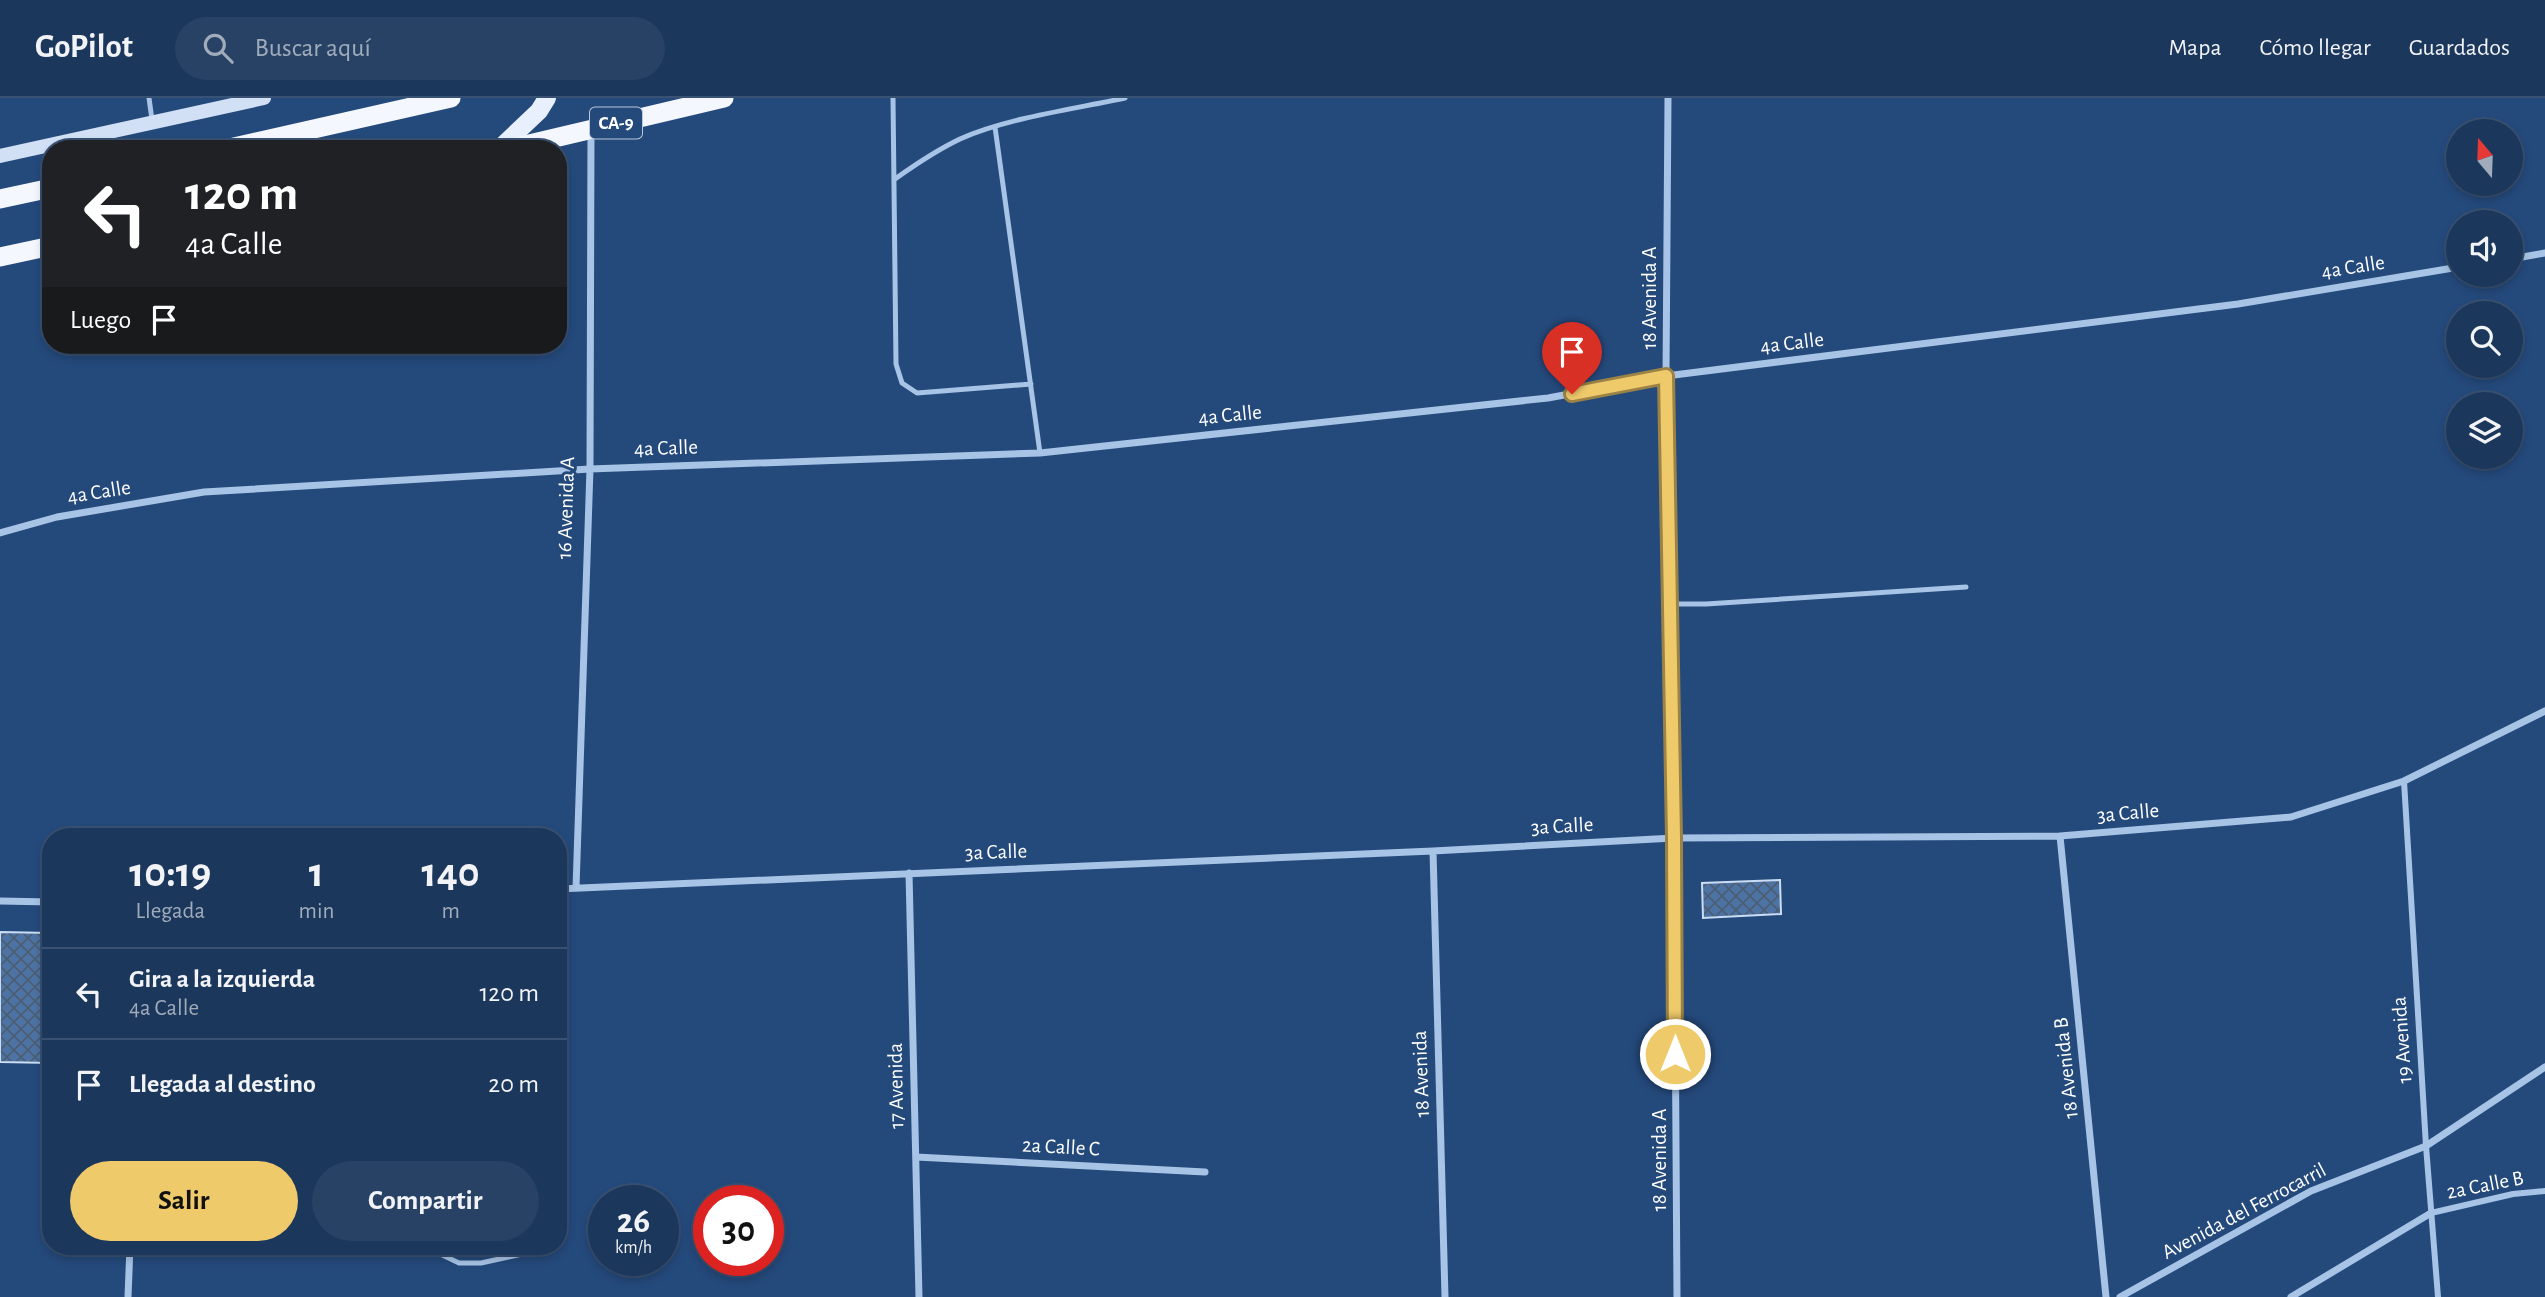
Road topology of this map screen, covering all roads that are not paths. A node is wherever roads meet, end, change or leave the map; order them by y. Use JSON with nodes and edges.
{"nodes":[{"id":1,"x":149,"y":98,"type":"edge"},
{"id":2,"x":264,"y":98,"type":"edge"},
{"id":3,"x":451,"y":98,"type":"edge"},
{"id":4,"x":547,"y":98,"type":"edge"},
{"id":5,"x":724,"y":98,"type":"edge"},
{"id":6,"x":893,"y":98,"type":"edge"},
{"id":7,"x":1125,"y":98,"type":"edge"},
{"id":8,"x":1668,"y":98,"type":"edge"},
{"id":9,"x":152,"y":123,"type":"junction"},
{"id":10,"x":995,"y":127,"type":"junction"},
{"id":11,"x":591,"y":128,"type":"junction"},
{"id":12,"x":74,"y":140,"type":"edge"},
{"id":13,"x":265,"y":140,"type":"edge"},
{"id":14,"x":508,"y":140,"type":"edge"},
{"id":15,"x":544,"y":140,"type":"edge"},
{"id":16,"x":42,"y":147,"type":"edge"},
{"id":17,"x":0,"y":156,"type":"edge"},
{"id":18,"x":895,"y":179,"type":"junction"},
{"id":19,"x":42,"y":190,"type":"edge"},
{"id":20,"x":0,"y":199,"type":"edge"},
{"id":21,"x":42,"y":248,"type":"edge"},
{"id":22,"x":2545,"y":253,"type":"edge"},
{"id":23,"x":0,"y":257,"type":"edge"},
{"id":24,"x":2523,"y":257,"type":"edge"},
{"id":25,"x":2446,"y":269,"type":"edge"},
{"id":26,"x":1666,"y":376,"type":"junction"},
{"id":27,"x":1031,"y":384,"type":"junction"},
{"id":28,"x":1040,"y":453,"type":"junction"},
{"id":29,"x":590,"y":468,"type":"junction"},
{"id":30,"x":0,"y":533,"type":"edge"},
{"id":31,"x":1966,"y":587,"type":"dead end"},
{"id":32,"x":1670,"y":604,"type":"junction"},
{"id":33,"x":2545,"y":711,"type":"edge"},
{"id":34,"x":2404,"y":781,"type":"junction"},
{"id":35,"x":2060,"y":836,"type":"junction"},
{"id":36,"x":1674,"y":838,"type":"junction"},
{"id":37,"x":1433,"y":851,"type":"junction"},
{"id":38,"x":909,"y":873,"type":"junction"},
{"id":39,"x":567,"y":888,"type":"edge"},
{"id":40,"x":576,"y":888,"type":"junction"},
{"id":41,"x":0,"y":901,"type":"edge"},
{"id":42,"x":42,"y":902,"type":"edge"},
{"id":43,"x":2545,"y":1067,"type":"edge"},
{"id":44,"x":2426,"y":1146,"type":"junction"},
{"id":45,"x":916,"y":1157,"type":"junction"},
{"id":46,"x":1205,"y":1172,"type":"dead end"},
{"id":47,"x":2545,"y":1192,"type":"edge"},
{"id":48,"x":2431,"y":1213,"type":"junction"},
{"id":49,"x":130,"y":1255,"type":"edge"},
{"id":50,"x":442,"y":1255,"type":"edge"},
{"id":51,"x":517,"y":1255,"type":"edge"},
{"id":52,"x":128,"y":1297,"type":"edge"},
{"id":53,"x":919,"y":1297,"type":"edge"},
{"id":54,"x":1445,"y":1297,"type":"edge"},
{"id":55,"x":1677,"y":1297,"type":"edge"},
{"id":56,"x":2106,"y":1297,"type":"edge"},
{"id":57,"x":2120,"y":1297,"type":"edge"},
{"id":58,"x":2291,"y":1297,"type":"edge"},
{"id":59,"x":2438,"y":1297,"type":"edge"}],
"edges":[{"from":1,"to":9,"type":"lane"},
{"from":2,"to":9,"type":"main road"},
{"from":3,"to":13,"type":"highway"},
{"from":4,"to":14,"type":"main road"},
{"from":5,"to":11,"type":"highway","number":"CA-9"},
{"from":6,"to":18,"type":"lane"},
{"from":7,"to":10,"type":"lane"},
{"from":8,"to":26,"type":"street","name":"18 Avenida A"},
{"from":9,"to":12,"type":"main road"},
{"from":10,"to":18,"type":"lane"},
{"from":10,"to":27,"type":"lane"},
{"from":11,"to":15,"type":"highway","number":"CA-9"},
{"from":11,"to":29,"type":"street","name":"16 Avenida A"},
{"from":16,"to":17,"type":"main road"},
{"from":18,"to":27,"type":"lane"},
{"from":19,"to":20,"type":"highway"},
{"from":21,"to":23,"type":"highway"},
{"from":22,"to":24,"type":"street"},
{"from":25,"to":26,"type":"street","name":"4a Calle"},
{"from":26,"to":28,"type":"street","name":"4a Calle"},
{"from":26,"to":32,"type":"street","name":"18 Avenida A"},
{"from":27,"to":28,"type":"lane"},
{"from":28,"to":29,"type":"street","name":"4a Calle"},
{"from":29,"to":30,"type":"street","name":"4a Calle"},
{"from":29,"to":40,"type":"street","name":"16 Avenida A"},
{"from":31,"to":32,"type":"lane"},
{"from":32,"to":36,"type":"street","name":"18 Avenida A"},
{"from":33,"to":34,"type":"street","name":"3a Calle"},
{"from":34,"to":35,"type":"street","name":"3a Calle"},
{"from":34,"to":44,"type":"street","name":"19 Avenida"},
{"from":35,"to":36,"type":"street","name":"3a Calle"},
{"from":35,"to":56,"type":"street","name":"18 Avenida B"},
{"from":36,"to":37,"type":"street","name":"3a Calle"},
{"from":36,"to":55,"type":"street","name":"18 Avenida A"},
{"from":37,"to":38,"type":"street","name":"3a Calle"},
{"from":37,"to":54,"type":"street","name":"18 Avenida"},
{"from":38,"to":40,"type":"street","name":"3a Calle"},
{"from":38,"to":45,"type":"street","name":"17 Avenida"},
{"from":39,"to":40,"type":"street","name":"3a Calle"},
{"from":41,"to":42,"type":"street"},
{"from":43,"to":44,"type":"street","name":"Avenida del Ferrocarril"},
{"from":44,"to":48,"type":"street","name":"19 Avenida"},
{"from":44,"to":57,"type":"street","name":"Avenida del Ferrocarril"},
{"from":45,"to":46,"type":"street","name":"2a Calle C"},
{"from":45,"to":53,"type":"street","name":"17 Avenida"},
{"from":47,"to":48,"type":"street","name":"2a Calle B"},
{"from":48,"to":58,"type":"street"},
{"from":48,"to":59,"type":"street","name":"19 Avenida"},
{"from":49,"to":52,"type":"street"},
{"from":50,"to":51,"type":"lane"}]}
